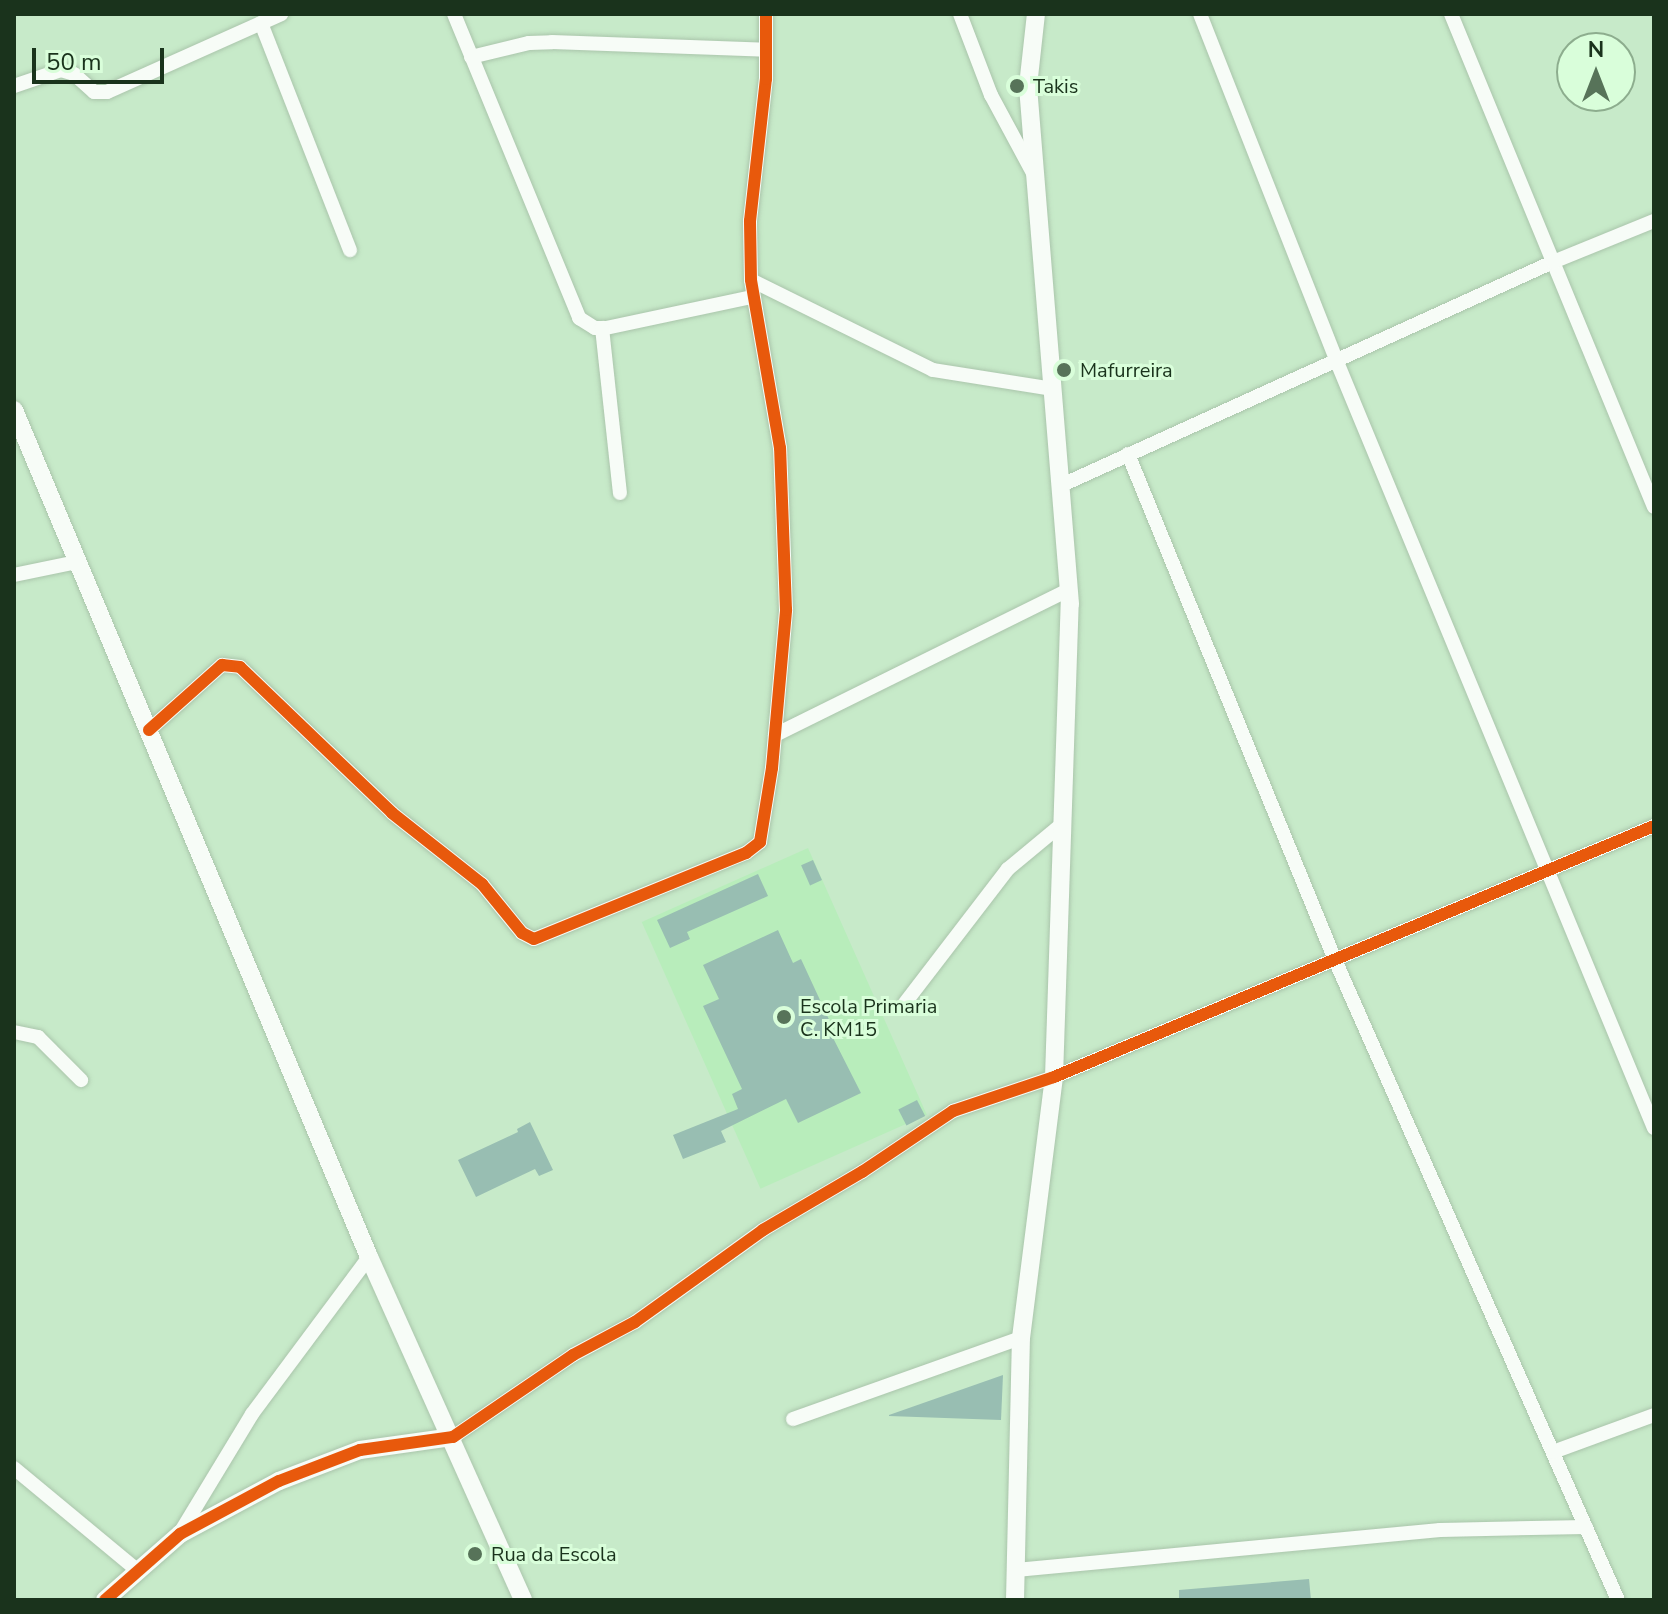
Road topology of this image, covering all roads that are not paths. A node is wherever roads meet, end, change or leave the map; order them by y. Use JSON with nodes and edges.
{"nodes":[{"id":1,"x":281,"y":14,"type":"edge"},
{"id":2,"x":454,"y":14,"type":"edge"},
{"id":3,"x":766,"y":14,"type":"edge"},
{"id":4,"x":960,"y":14,"type":"edge"},
{"id":5,"x":1036,"y":14,"type":"edge"},
{"id":6,"x":1200,"y":14,"type":"edge"},
{"id":7,"x":1451,"y":14,"type":"edge"},
{"id":8,"x":261,"y":23,"type":"junction"},
{"id":9,"x":766,"y":50,"type":"junction"},
{"id":10,"x":471,"y":57,"type":"junction"},
{"id":11,"x":14,"y":86,"type":"edge"},
{"id":12,"x":1036,"y":177,"type":"junction"},
{"id":13,"x":1654,"y":221,"type":"edge"},
{"id":14,"x":350,"y":250,"type":"dead end"},
{"id":15,"x":1553,"y":262,"type":"junction"},
{"id":16,"x":751,"y":280,"type":"junction"},
{"id":17,"x":752,"y":297,"type":"junction"},
{"id":18,"x":602,"y":328,"type":"junction"},
{"id":19,"x":1337,"y":362,"type":"junction"},
{"id":20,"x":1053,"y":389,"type":"junction"},
{"id":21,"x":14,"y":410,"type":"edge"},
{"id":22,"x":21,"y":444,"type":"edge"},
{"id":23,"x":1128,"y":454,"type":"junction"},
{"id":24,"x":1062,"y":485,"type":"junction"},
{"id":25,"x":620,"y":493,"type":"dead end"},
{"id":26,"x":1654,"y":507,"type":"edge"},
{"id":27,"x":77,"y":562,"type":"junction"},
{"id":28,"x":14,"y":575,"type":"edge"},
{"id":29,"x":1069,"y":590,"type":"junction"},
{"id":30,"x":149,"y":730,"type":"junction"},
{"id":31,"x":775,"y":735,"type":"junction"},
{"id":32,"x":1061,"y":825,"type":"junction"},
{"id":33,"x":1654,"y":826,"type":"edge"},
{"id":34,"x":1547,"y":869,"type":"junction"},
{"id":35,"x":1335,"y":960,"type":"junction"},
{"id":36,"x":905,"y":1003,"type":"dead end"},
{"id":37,"x":14,"y":1032,"type":"edge"},
{"id":38,"x":1054,"y":1077,"type":"junction"},
{"id":39,"x":81,"y":1080,"type":"dead end"},
{"id":40,"x":1654,"y":1128,"type":"edge"},
{"id":41,"x":369,"y":1257,"type":"junction"},
{"id":42,"x":1021,"y":1338,"type":"junction"},
{"id":43,"x":1654,"y":1415,"type":"edge"},
{"id":44,"x":793,"y":1419,"type":"dead end"},
{"id":45,"x":453,"y":1437,"type":"junction"},
{"id":46,"x":1553,"y":1452,"type":"junction"},
{"id":47,"x":14,"y":1468,"type":"edge"},
{"id":48,"x":1586,"y":1527,"type":"junction"},
{"id":49,"x":180,"y":1534,"type":"junction"},
{"id":50,"x":137,"y":1570,"type":"junction"},
{"id":51,"x":1016,"y":1570,"type":"junction"},
{"id":52,"x":105,"y":1600,"type":"edge"},
{"id":53,"x":523,"y":1600,"type":"edge"},
{"id":54,"x":1015,"y":1600,"type":"edge"},
{"id":55,"x":1618,"y":1600,"type":"edge"}],
"edges":[{"from":1,"to":8,"type":"street"},
{"from":2,"to":10,"type":"street"},
{"from":3,"to":9,"type":"street"},
{"from":4,"to":12,"type":"street"},
{"from":5,"to":12,"type":"street"},
{"from":6,"to":19,"type":"street"},
{"from":7,"to":15,"type":"street"},
{"from":8,"to":11,"type":"street"},
{"from":8,"to":14,"type":"street"},
{"from":9,"to":10,"type":"street"},
{"from":9,"to":16,"type":"street"},
{"from":10,"to":18,"type":"street"},
{"from":12,"to":20,"type":"street"},
{"from":13,"to":15,"type":"street"},
{"from":15,"to":19,"type":"street"},
{"from":15,"to":26,"type":"street"},
{"from":16,"to":17,"type":"street"},
{"from":16,"to":20,"type":"street"},
{"from":17,"to":18,"type":"street"},
{"from":17,"to":31,"type":"street"},
{"from":18,"to":25,"type":"street"},
{"from":19,"to":23,"type":"street"},
{"from":19,"to":34,"type":"street"},
{"from":20,"to":24,"type":"street"},
{"from":21,"to":22,"type":"street"},
{"from":22,"to":27,"type":"street"},
{"from":23,"to":24,"type":"street"},
{"from":23,"to":35,"type":"street"},
{"from":24,"to":29,"type":"street"},
{"from":27,"to":28,"type":"street"},
{"from":27,"to":30,"type":"street"},
{"from":29,"to":31,"type":"street"},
{"from":29,"to":32,"type":"street"},
{"from":30,"to":31,"type":"street"},
{"from":30,"to":41,"type":"street"},
{"from":32,"to":36,"type":"street"},
{"from":32,"to":38,"type":"street"},
{"from":33,"to":34,"type":"street"},
{"from":34,"to":35,"type":"street"},
{"from":34,"to":40,"type":"street"},
{"from":35,"to":38,"type":"street"},
{"from":35,"to":46,"type":"street"},
{"from":37,"to":39,"type":"street"},
{"from":38,"to":42,"type":"street"},
{"from":38,"to":45,"type":"street"},
{"from":41,"to":45,"type":"street"},
{"from":41,"to":49,"type":"street"},
{"from":42,"to":44,"type":"street"},
{"from":42,"to":51,"type":"street"},
{"from":43,"to":46,"type":"street"},
{"from":45,"to":49,"type":"street"},
{"from":45,"to":53,"type":"street"},
{"from":46,"to":48,"type":"street"},
{"from":47,"to":50,"type":"street"},
{"from":48,"to":51,"type":"street"},
{"from":48,"to":55,"type":"street"},
{"from":49,"to":50,"type":"street"},
{"from":50,"to":52,"type":"street"},
{"from":51,"to":54,"type":"street"}]}
